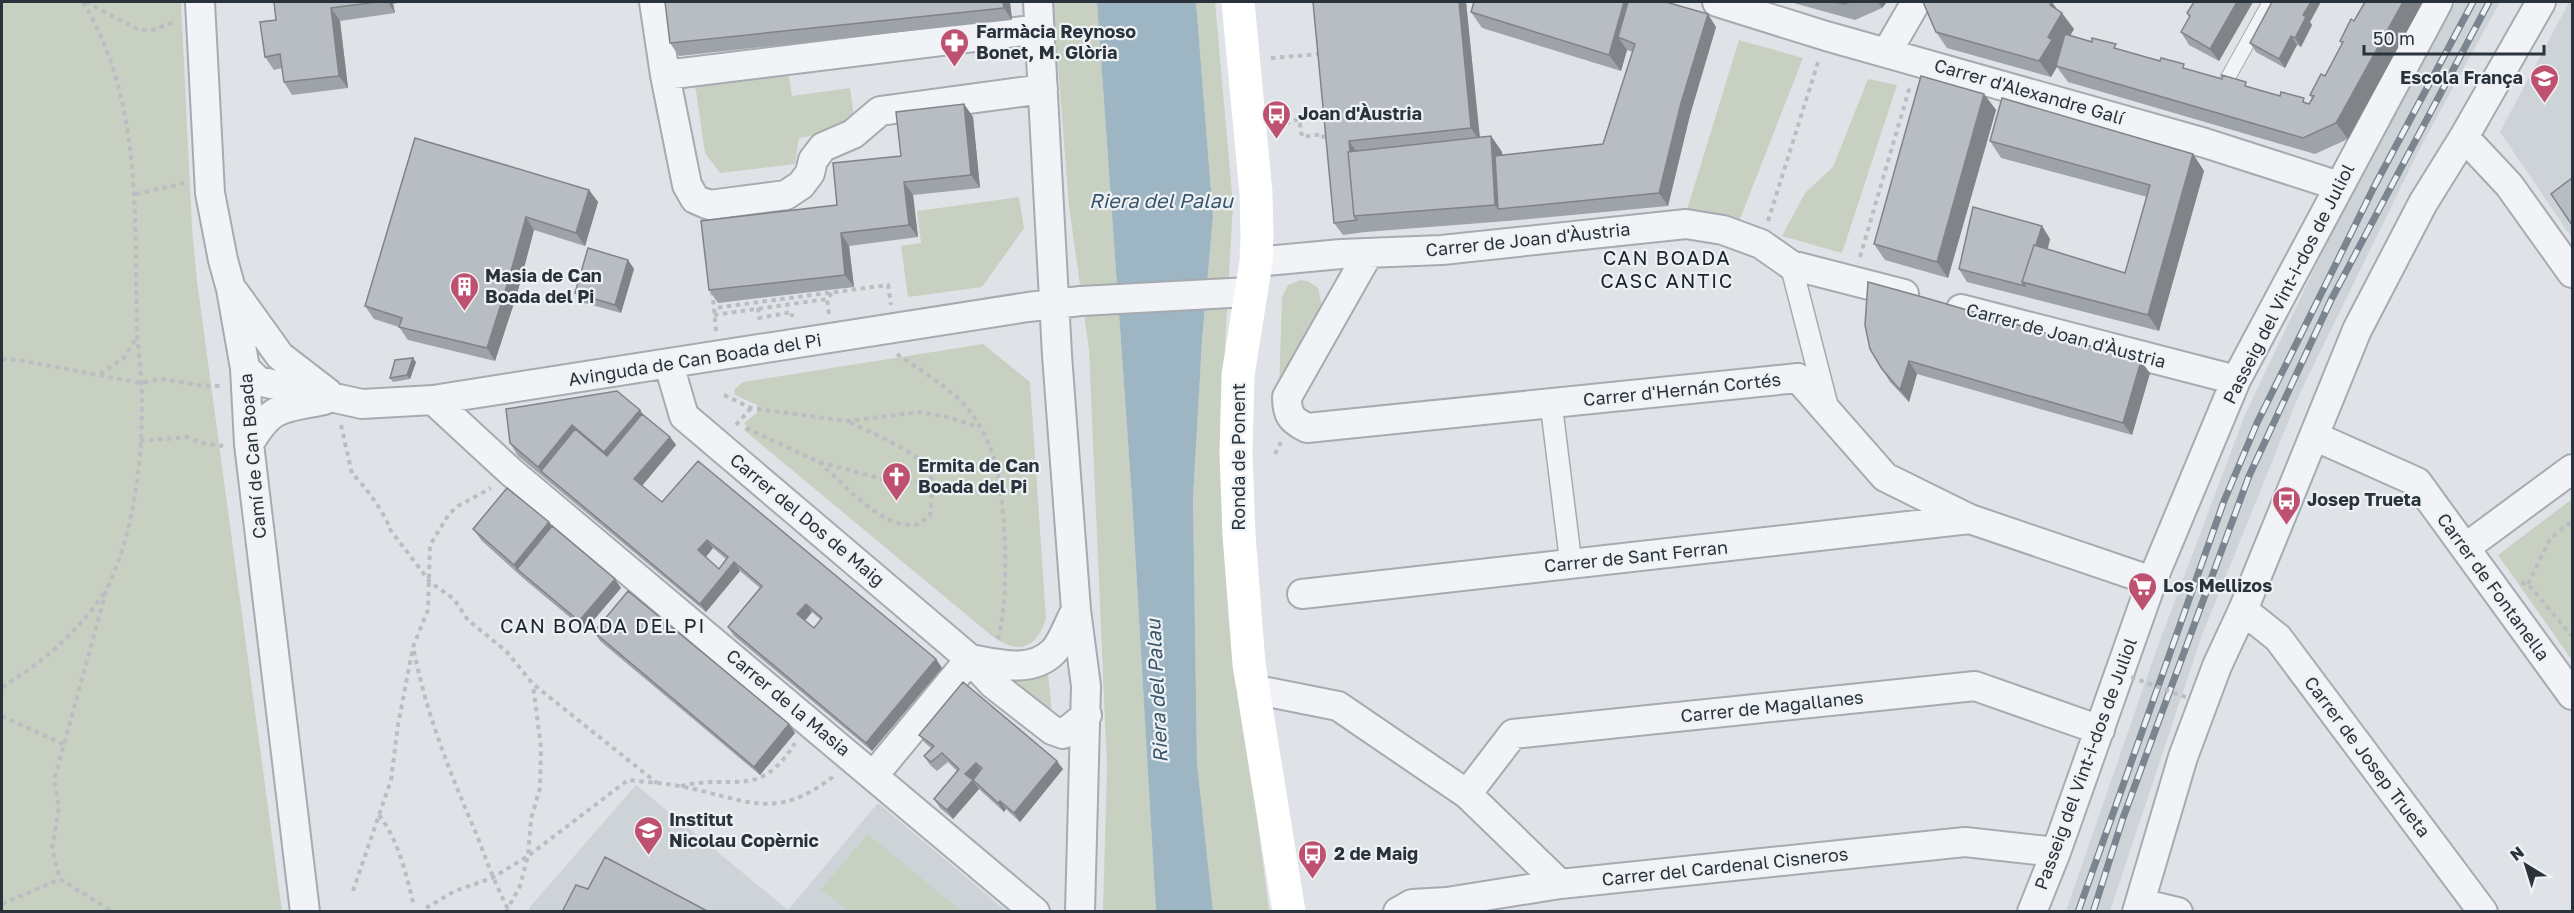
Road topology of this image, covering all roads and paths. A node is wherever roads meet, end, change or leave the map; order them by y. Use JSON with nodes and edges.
{"nodes":[{"id":1,"x":84,"y":2,"type":"edge"},
{"id":2,"x":200,"y":2,"type":"edge"},
{"id":3,"x":654,"y":2,"type":"edge"},
{"id":4,"x":1238,"y":2,"type":"edge"},
{"id":5,"x":1717,"y":2,"type":"edge"},
{"id":6,"x":1916,"y":2,"type":"edge"},
{"id":7,"x":2270,"y":2,"type":"edge"},
{"id":8,"x":2438,"y":2,"type":"edge"},
{"id":9,"x":2541,"y":2,"type":"edge"},
{"id":10,"x":1039,"y":15,"type":"edge"},
{"id":11,"x":179,"y":21,"type":"dead end"},
{"id":12,"x":1826,"y":36,"type":"junction"},
{"id":13,"x":1322,"y":43,"type":"edge"},
{"id":14,"x":1887,"y":52,"type":"junction"},
{"id":15,"x":1323,"y":54,"type":"junction"},
{"id":16,"x":1268,"y":58,"type":"dead end"},
{"id":17,"x":1917,"y":60,"type":"junction"},
{"id":18,"x":1324,"y":65,"type":"edge"},
{"id":19,"x":665,"y":75,"type":"junction"},
{"id":20,"x":1044,"y":89,"type":"junction"},
{"id":21,"x":2220,"y":92,"type":"edge"},
{"id":22,"x":1273,"y":127,"type":"dead end"},
{"id":23,"x":1331,"y":129,"type":"edge"},
{"id":24,"x":2464,"y":137,"type":"junction"},
{"id":25,"x":194,"y":180,"type":"dead end"},
{"id":26,"x":2339,"y":186,"type":"junction"},
{"id":27,"x":136,"y":194,"type":"junction"},
{"id":28,"x":1761,"y":244,"type":"junction"},
{"id":29,"x":1368,"y":254,"type":"junction"},
{"id":30,"x":1791,"y":265,"type":"junction"},
{"id":31,"x":2572,"y":273,"type":"edge"},
{"id":32,"x":1252,"y":277,"type":"junction"},
{"id":33,"x":1853,"y":281,"type":"junction"},
{"id":34,"x":711,"y":285,"type":"edge"},
{"id":35,"x":231,"y":289,"type":"junction"},
{"id":36,"x":833,"y":292,"type":"junction"},
{"id":37,"x":828,"y":299,"type":"junction"},
{"id":38,"x":1055,"y":304,"type":"junction"},
{"id":39,"x":891,"y":305,"type":"dead end"},
{"id":40,"x":714,"y":308,"type":"junction"},
{"id":41,"x":758,"y":308,"type":"junction"},
{"id":42,"x":714,"y":315,"type":"junction"},
{"id":43,"x":830,"y":315,"type":"dead end"},
{"id":44,"x":792,"y":321,"type":"dead end"},
{"id":45,"x":137,"y":331,"type":"junction"},
{"id":46,"x":716,"y":334,"type":"dead end"},
{"id":47,"x":895,"y":353,"type":"dead end"},
{"id":48,"x":280,"y":356,"type":"junction"},
{"id":49,"x":2,"y":359,"type":"edge"},
{"id":50,"x":669,"y":365,"type":"junction"},
{"id":51,"x":100,"y":374,"type":"junction"},
{"id":52,"x":237,"y":377,"type":"junction"},
{"id":53,"x":2236,"y":380,"type":"junction"},
{"id":54,"x":141,"y":383,"type":"junction"},
{"id":55,"x":724,"y":395,"type":"dead end"},
{"id":56,"x":433,"y":400,"type":"junction"},
{"id":57,"x":1551,"y":403,"type":"junction"},
{"id":58,"x":337,"y":408,"type":"junction"},
{"id":59,"x":751,"y":408,"type":"junction"},
{"id":60,"x":1828,"y":409,"type":"junction"},
{"id":61,"x":847,"y":421,"type":"junction"},
{"id":62,"x":734,"y":427,"type":"dead end"},
{"id":63,"x":746,"y":428,"type":"dead end"},
{"id":64,"x":979,"y":428,"type":"junction"},
{"id":65,"x":1287,"y":431,"type":"junction"},
{"id":66,"x":2314,"y":436,"type":"junction"},
{"id":67,"x":140,"y":441,"type":"junction"},
{"id":68,"x":237,"y":445,"type":"junction"},
{"id":69,"x":1275,"y":454,"type":"dead end"},
{"id":70,"x":819,"y":462,"type":"junction"},
{"id":71,"x":2572,"y":470,"type":"edge"},
{"id":72,"x":501,"y":483,"type":"dead end"},
{"id":73,"x":932,"y":483,"type":"junction"},
{"id":74,"x":1970,"y":519,"type":"junction"},
{"id":75,"x":2572,"y":521,"type":"edge"},
{"id":76,"x":2465,"y":548,"type":"junction"},
{"id":77,"x":1571,"y":564,"type":"junction"},
{"id":78,"x":2152,"y":581,"type":"junction"},
{"id":79,"x":430,"y":582,"type":"junction"},
{"id":80,"x":2518,"y":583,"type":"dead end"},
{"id":81,"x":2528,"y":584,"type":"junction"},
{"id":82,"x":106,"y":591,"type":"junction"},
{"id":83,"x":1302,"y":594,"type":"dead end"},
{"id":84,"x":1076,"y":610,"type":"junction"},
{"id":85,"x":2243,"y":610,"type":"junction"},
{"id":86,"x":2572,"y":636,"type":"edge"},
{"id":87,"x":996,"y":646,"type":"dead end"},
{"id":88,"x":413,"y":647,"type":"junction"},
{"id":89,"x":970,"y":659,"type":"junction"},
{"id":90,"x":1039,"y":663,"type":"junction"},
{"id":91,"x":2131,"y":677,"type":"dead end"},
{"id":92,"x":533,"y":684,"type":"junction"},
{"id":93,"x":1086,"y":686,"type":"junction"},
{"id":94,"x":2,"y":687,"type":"edge"},
{"id":95,"x":1252,"y":689,"type":"junction"},
{"id":96,"x":2572,"y":695,"type":"edge"},
{"id":97,"x":2188,"y":698,"type":"dead end"},
{"id":98,"x":1087,"y":715,"type":"junction"},
{"id":99,"x":2,"y":716,"type":"edge"},
{"id":100,"x":2100,"y":730,"type":"junction"},
{"id":101,"x":800,"y":734,"type":"dead end"},
{"id":102,"x":65,"y":745,"type":"junction"},
{"id":103,"x":843,"y":769,"type":"dead end"},
{"id":104,"x":874,"y":775,"type":"junction"},
{"id":105,"x":657,"y":783,"type":"junction"},
{"id":106,"x":680,"y":786,"type":"junction"},
{"id":107,"x":1467,"y":794,"type":"junction"},
{"id":108,"x":379,"y":815,"type":"junction"},
{"id":109,"x":2056,"y":852,"type":"junction"},
{"id":110,"x":528,"y":856,"type":"junction"},
{"id":111,"x":492,"y":878,"type":"junction"},
{"id":112,"x":60,"y":879,"type":"junction"},
{"id":113,"x":1560,"y":884,"type":"junction"},
{"id":114,"x":353,"y":891,"type":"dead end"},
{"id":115,"x":2,"y":904,"type":"edge"},
{"id":116,"x":414,"y":906,"type":"dead end"},
{"id":117,"x":2139,"y":907,"type":"edge"},
{"id":118,"x":426,"y":908,"type":"dead end"},
{"id":119,"x":507,"y":910,"type":"edge"},
{"id":120,"x":113,"y":912,"type":"edge"},
{"id":121,"x":305,"y":912,"type":"edge"},
{"id":122,"x":1035,"y":912,"type":"edge"},
{"id":123,"x":1080,"y":912,"type":"edge"},
{"id":124,"x":1289,"y":912,"type":"edge"},
{"id":125,"x":1398,"y":912,"type":"edge"},
{"id":126,"x":2032,"y":912,"type":"edge"},
{"id":127,"x":2178,"y":912,"type":"edge"},
{"id":128,"x":2484,"y":912,"type":"edge"}],
"edges":[{"from":1,"to":11,"type":"path"},
{"from":1,"to":27,"type":"path"},
{"from":2,"to":35,"type":"street","name":"Camí de Can Boada"},
{"from":3,"to":19,"type":"street"},
{"from":4,"to":32,"type":"main road","name":"Ronda de Ponent"},
{"from":5,"to":12,"type":"street","name":"Carrer d'Alexandre Galí"},
{"from":6,"to":14,"type":"street"},
{"from":7,"to":21,"type":"lane"},
{"from":8,"to":26,"type":"street","name":"Passeig del Vint-i-dos de Juliol"},
{"from":9,"to":24,"type":"street"},
{"from":10,"to":19,"type":"street"},
{"from":10,"to":20,"type":"street"},
{"from":12,"to":14,"type":"street","name":"Carrer d'Alexandre Galí"},
{"from":12,"to":28,"type":"path"},
{"from":13,"to":15,"type":"path"},
{"from":14,"to":17,"type":"street","name":"Carrer d'Alexandre Galí"},
{"from":15,"to":16,"type":"path"},
{"from":15,"to":18,"type":"path"},
{"from":17,"to":26,"type":"street","name":"Carrer d'Alexandre Galí"},
{"from":17,"to":33,"type":"path"},
{"from":19,"to":20,"type":"street"},
{"from":20,"to":38,"type":"street"},
{"from":22,"to":23,"type":"path"},
{"from":24,"to":31,"type":"street"},
{"from":24,"to":66,"type":"street"},
{"from":25,"to":27,"type":"path"},
{"from":26,"to":53,"type":"street","name":"Passeig del Vint-i-dos de Juliol"},
{"from":27,"to":45,"type":"path"},
{"from":28,"to":29,"type":"street","name":"Carrer de Joan d'Àustria"},
{"from":28,"to":30,"type":"street","name":"Carrer de Joan d'Àustria"},
{"from":29,"to":32,"type":"street","name":"Carrer de Joan d'Àustria"},
{"from":29,"to":65,"type":"street"},
{"from":30,"to":33,"type":"street","name":"Carrer de Joan d'Àustria"},
{"from":30,"to":60,"type":"street"},
{"from":32,"to":38,"type":"street"},
{"from":32,"to":95,"type":"main road","name":"Ronda de Ponent"},
{"from":33,"to":53,"type":"street","name":"Carrer de Joan d'Àustria"},
{"from":34,"to":40,"type":"path"},
{"from":35,"to":48,"type":"street"},
{"from":35,"to":52,"type":"street","name":"Camí de Can Boada"},
{"from":36,"to":37,"type":"path"},
{"from":36,"to":39,"type":"path"},
{"from":36,"to":40,"type":"path"},
{"from":37,"to":41,"type":"path"},
{"from":37,"to":43,"type":"path"},
{"from":38,"to":50,"type":"street","name":"Avinguda de Can Boada del Pi"},
{"from":38,"to":84,"type":"street"},
{"from":40,"to":42,"type":"path"},
{"from":41,"to":42,"type":"path"},
{"from":41,"to":44,"type":"path"},
{"from":42,"to":46,"type":"path"},
{"from":45,"to":51,"type":"path"},
{"from":45,"to":54,"type":"path"},
{"from":47,"to":64,"type":"path"},
{"from":48,"to":52,"type":"street"},
{"from":48,"to":58,"type":"street"},
{"from":49,"to":51,"type":"path"},
{"from":50,"to":56,"type":"street","name":"Avinguda de Can Boada del Pi"},
{"from":50,"to":89,"type":"street","name":"Carrer del Dos de Maig"},
{"from":51,"to":54,"type":"path"},
{"from":52,"to":54,"type":"path"},
{"from":52,"to":58,"type":"street","name":"Avinguda de Can Boada del Pi"},
{"from":52,"to":68,"type":"street","name":"Camí de Can Boada"},
{"from":53,"to":78,"type":"street","name":"Passeig del Vint-i-dos de Juliol"},
{"from":54,"to":67,"type":"path"},
{"from":55,"to":59,"type":"path"},
{"from":56,"to":58,"type":"street","name":"Avinguda de Can Boada del Pi"},
{"from":56,"to":104,"type":"street","name":"Carrer de la Masia"},
{"from":57,"to":60,"type":"street","name":"Carrer d'Hernán Cortés"},
{"from":57,"to":65,"type":"street","name":"Carrer d'Hernán Cortés"},
{"from":57,"to":77,"type":"street"},
{"from":58,"to":68,"type":"street"},
{"from":58,"to":79,"type":"path"},
{"from":59,"to":61,"type":"path"},
{"from":59,"to":62,"type":"path"},
{"from":60,"to":74,"type":"street","name":"Carrer d'Hernán Cortés"},
{"from":61,"to":64,"type":"path"},
{"from":61,"to":73,"type":"path"},
{"from":63,"to":70,"type":"path"},
{"from":64,"to":87,"type":"path"},
{"from":65,"to":69,"type":"path"},
{"from":66,"to":76,"type":"street","name":"Carrer de Fontanella"},
{"from":66,"to":85,"type":"street"},
{"from":67,"to":68,"type":"path"},
{"from":67,"to":82,"type":"path"},
{"from":68,"to":121,"type":"street","name":"Camí de Can Boada"},
{"from":70,"to":73,"type":"path"},
{"from":70,"to":73,"type":"path"},
{"from":71,"to":76,"type":"street"},
{"from":72,"to":79,"type":"path"},
{"from":74,"to":77,"type":"street","name":"Carrer de Sant Ferran"},
{"from":74,"to":78,"type":"street","name":"Carrer d'Hernán Cortés"},
{"from":75,"to":81,"type":"path"},
{"from":76,"to":96,"type":"street","name":"Carrer de Fontanella"},
{"from":77,"to":83,"type":"street","name":"Carrer de Sant Ferran"},
{"from":78,"to":100,"type":"street","name":"Passeig del Vint-i-dos de Juliol"},
{"from":79,"to":88,"type":"path"},
{"from":79,"to":92,"type":"path"},
{"from":80,"to":81,"type":"path"},
{"from":81,"to":86,"type":"path"},
{"from":82,"to":94,"type":"path"},
{"from":82,"to":102,"type":"path"},
{"from":84,"to":90,"type":"street"},
{"from":84,"to":93,"type":"street"},
{"from":85,"to":117,"type":"street"},
{"from":85,"to":128,"type":"street","name":"Carrer de Josep Trueta"},
{"from":88,"to":108,"type":"path"},
{"from":88,"to":111,"type":"path"},
{"from":89,"to":90,"type":"street"},
{"from":89,"to":98,"type":"street","name":"Carrer del Dos de Maig"},
{"from":89,"to":104,"type":"street"},
{"from":90,"to":93,"type":"street"},
{"from":91,"to":97,"type":"path","bridge":true},
{"from":92,"to":105,"type":"path"},
{"from":92,"to":110,"type":"path"},
{"from":93,"to":98,"type":"street"},
{"from":95,"to":107,"type":"street"},
{"from":95,"to":124,"type":"main road","name":"Ronda de Ponent"},
{"from":98,"to":123,"type":"street"},
{"from":99,"to":102,"type":"path"},
{"from":100,"to":107,"type":"street","name":"Carrer de Magallanes"},
{"from":100,"to":109,"type":"street","name":"Passeig del Vint-i-dos de Juliol"},
{"from":101,"to":106,"type":"path"},
{"from":102,"to":112,"type":"path"},
{"from":103,"to":106,"type":"path"},
{"from":104,"to":122,"type":"street","name":"Carrer de la Masia"},
{"from":105,"to":106,"type":"path"},
{"from":105,"to":110,"type":"path"},
{"from":107,"to":113,"type":"street"},
{"from":108,"to":114,"type":"path"},
{"from":108,"to":116,"type":"path"},
{"from":109,"to":113,"type":"street","name":"Carrer del Cardenal Cisneros"},
{"from":109,"to":126,"type":"street","name":"Passeig del Vint-i-dos de Juliol"},
{"from":110,"to":111,"type":"path"},
{"from":110,"to":119,"type":"path"},
{"from":111,"to":118,"type":"path"},
{"from":111,"to":119,"type":"path"},
{"from":112,"to":115,"type":"path"},
{"from":112,"to":120,"type":"path"},
{"from":113,"to":125,"type":"street","name":"Carrer del Cardenal Cisneros"},
{"from":117,"to":127,"type":"street"}]}
